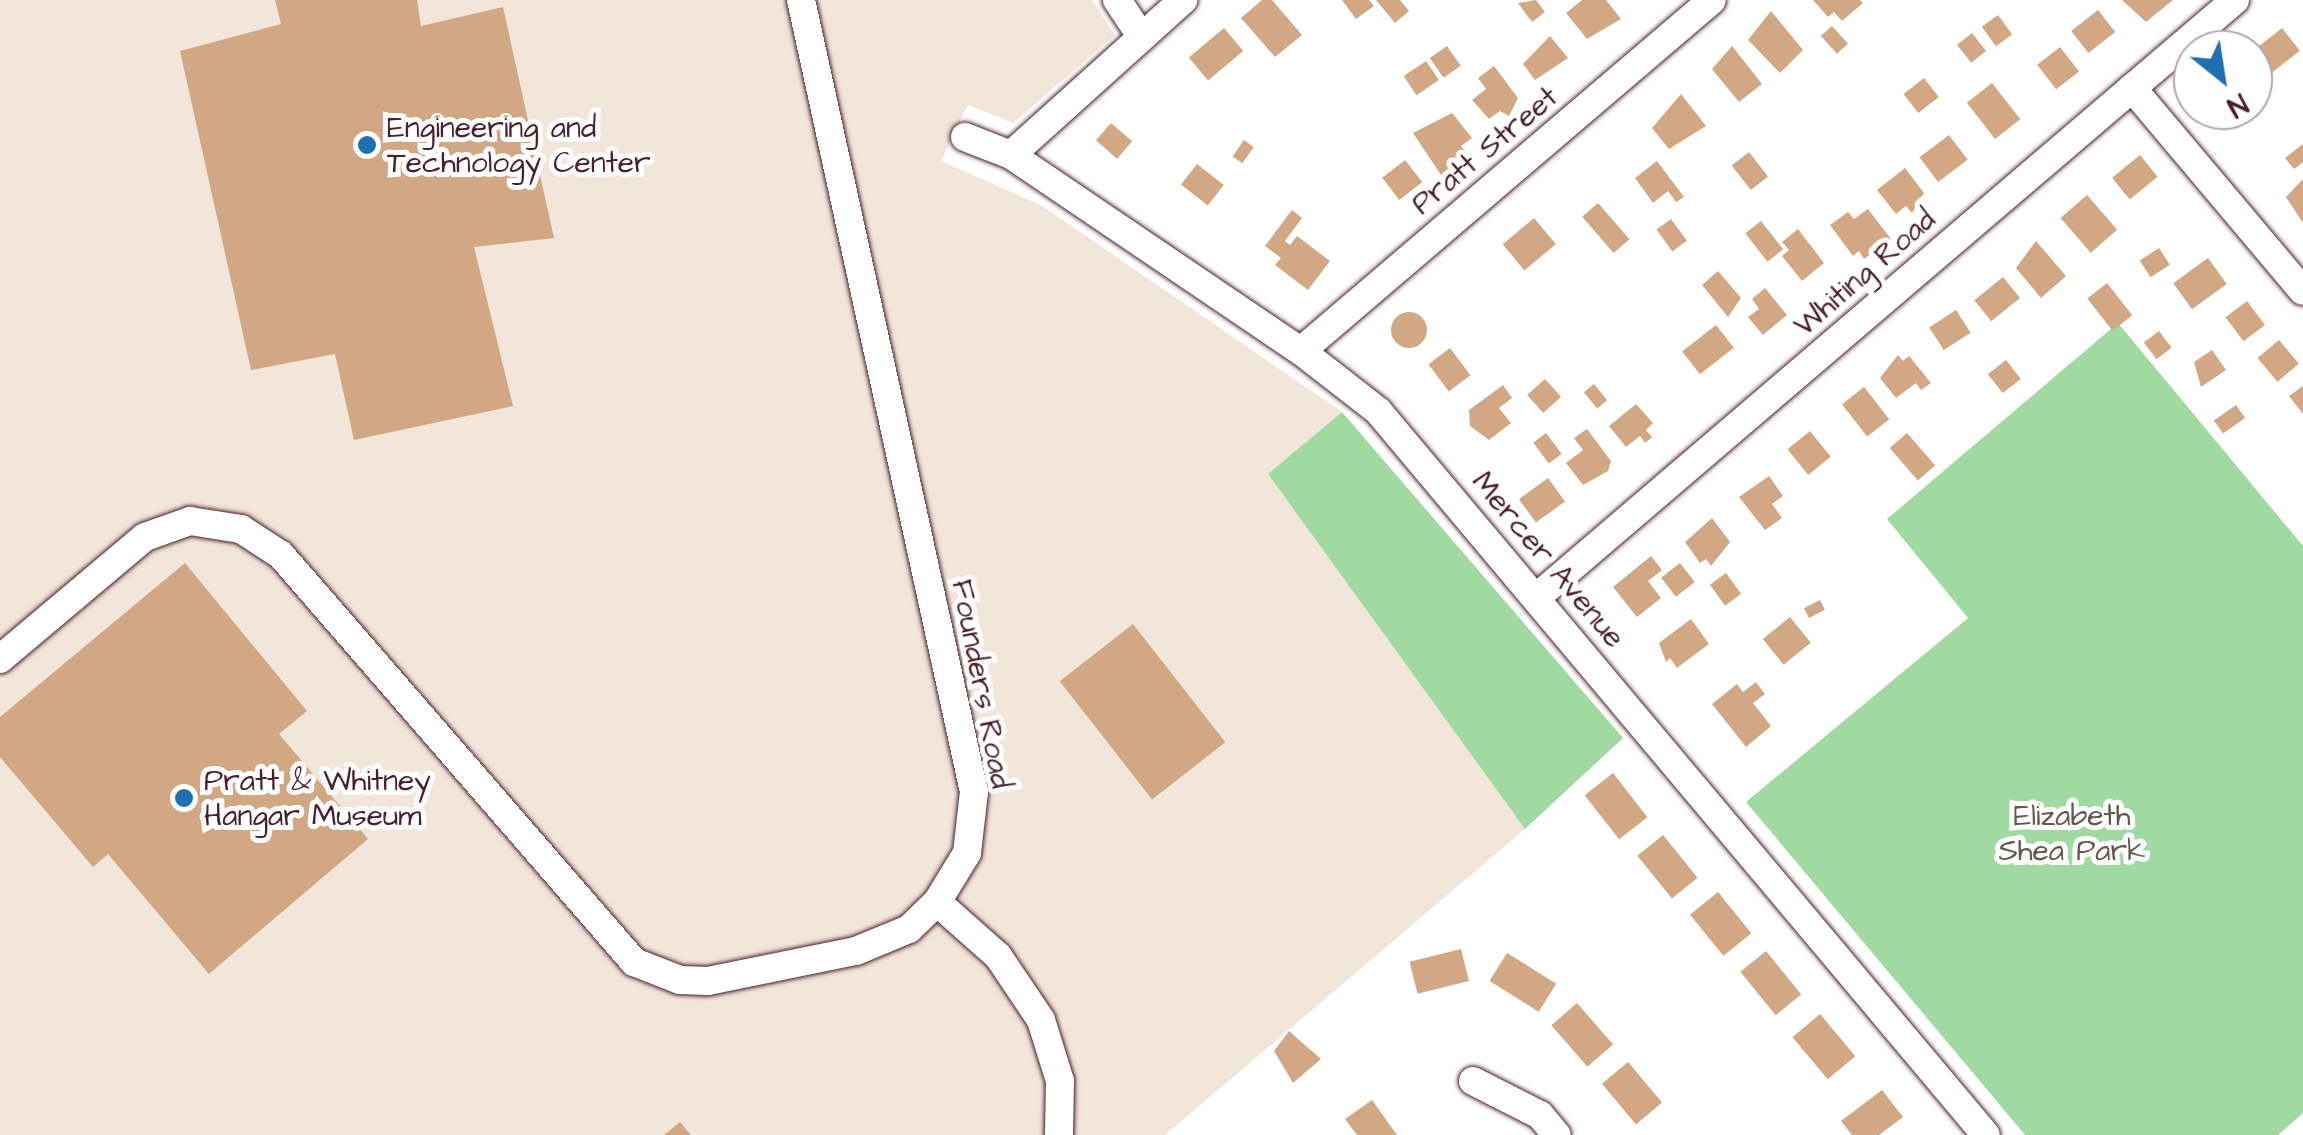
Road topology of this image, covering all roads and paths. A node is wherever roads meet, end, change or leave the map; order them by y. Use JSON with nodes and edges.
{"nodes":[{"id":1,"x":801,"y":0,"type":"edge"},
{"id":2,"x":1116,"y":0,"type":"edge"},
{"id":3,"x":1183,"y":0,"type":"edge"},
{"id":4,"x":1712,"y":0,"type":"edge"},
{"id":5,"x":2236,"y":0,"type":"edge"},
{"id":6,"x":1140,"y":36,"type":"junction"},
{"id":7,"x":2132,"y":88,"type":"junction"},
{"id":8,"x":965,"y":137,"type":"dead end"},
{"id":9,"x":1011,"y":155,"type":"junction"},
{"id":10,"x":2303,"y":291,"type":"edge"},
{"id":11,"x":1301,"y":350,"type":"junction"},
{"id":12,"x":1538,"y":596,"type":"junction"},
{"id":13,"x":0,"y":659,"type":"edge"},
{"id":14,"x":937,"y":902,"type":"junction"},
{"id":15,"x":1473,"y":1082,"type":"dead end"},
{"id":16,"x":1979,"y":1132,"type":"edge"},
{"id":17,"x":1058,"y":1135,"type":"edge"},
{"id":18,"x":1557,"y":1135,"type":"edge"}],
"edges":[{"from":1,"to":14,"type":"street","name":"Founders Road"},
{"from":2,"to":6,"type":"street"},
{"from":3,"to":6,"type":"street"},
{"from":4,"to":11,"type":"street","name":"Pratt Street"},
{"from":5,"to":7,"type":"street","name":"Whiting Road"},
{"from":6,"to":9,"type":"street"},
{"from":7,"to":10,"type":"street"},
{"from":7,"to":12,"type":"street","name":"Whiting Road"},
{"from":8,"to":9,"type":"street","name":"Mercer Avenue"},
{"from":9,"to":11,"type":"street","name":"Mercer Avenue"},
{"from":11,"to":12,"type":"street","name":"Mercer Avenue"},
{"from":12,"to":16,"type":"street","name":"Mercer Avenue"},
{"from":13,"to":14,"type":"street","name":"Founders Road"},
{"from":14,"to":17,"type":"street"},
{"from":15,"to":18,"type":"street"}]}
